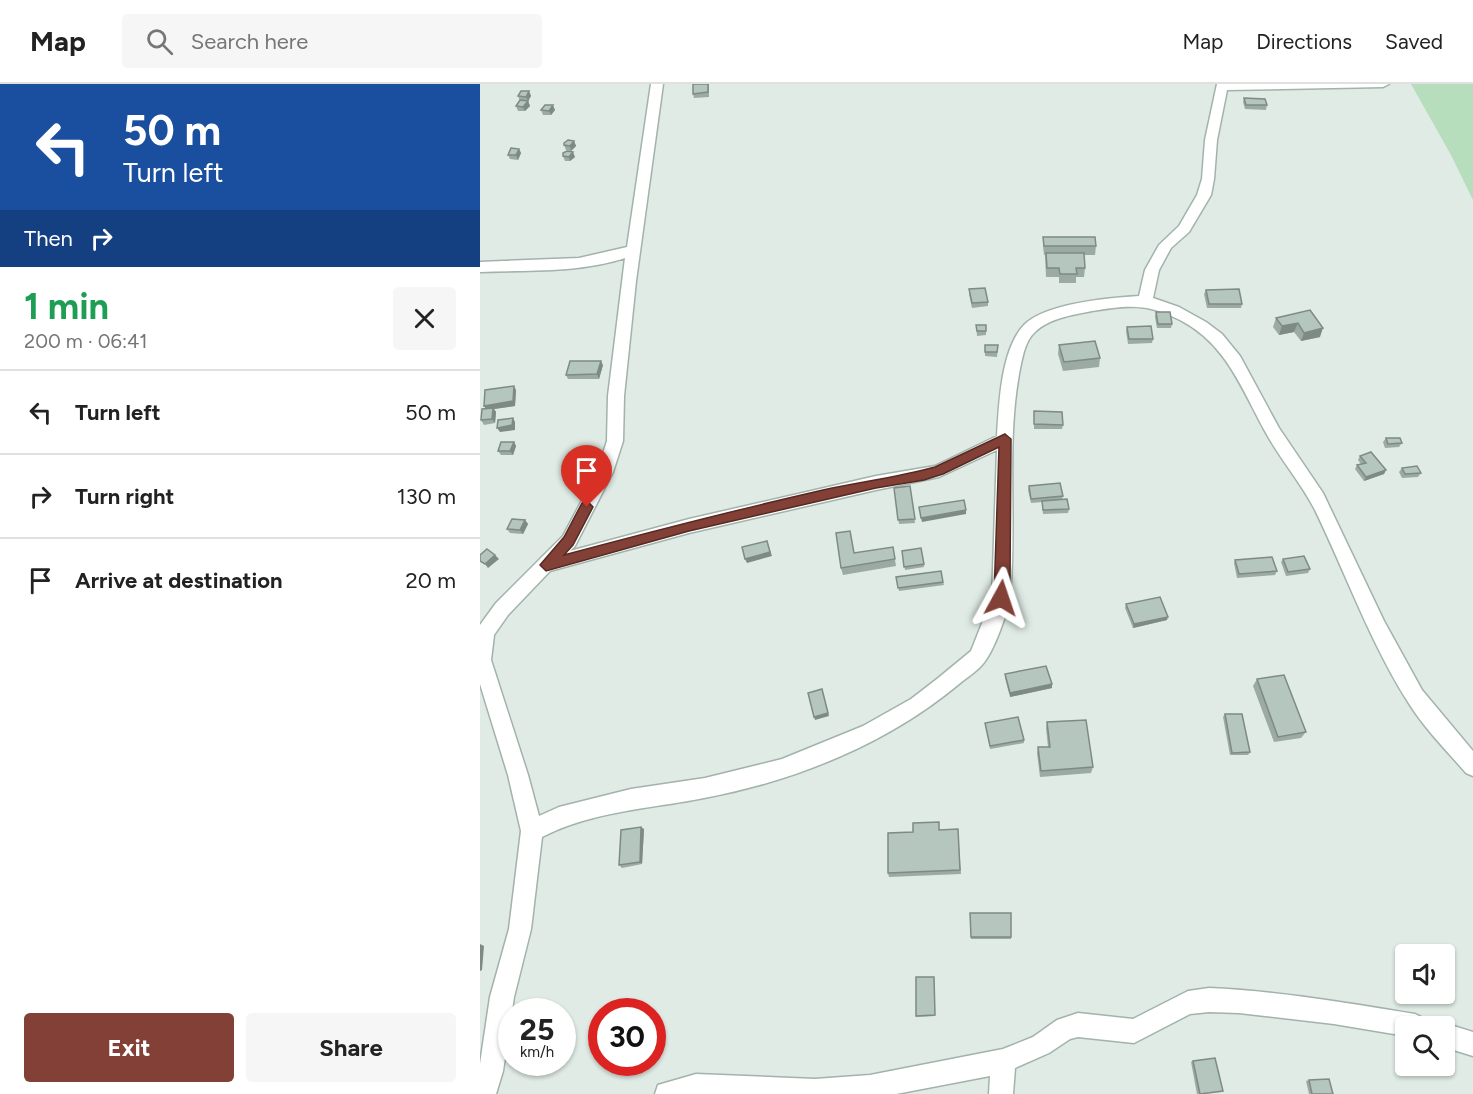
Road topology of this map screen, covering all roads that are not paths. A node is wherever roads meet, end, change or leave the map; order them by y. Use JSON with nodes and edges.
{"nodes":[{"id":1,"x":657,"y":84,"type":"edge"},
{"id":2,"x":1383,"y":84,"type":"edge"},
{"id":3,"x":1223,"y":86,"type":"edge"},
{"id":4,"x":633,"y":250,"type":"junction"},
{"id":5,"x":480,"y":267,"type":"edge"},
{"id":6,"x":1145,"y":301,"type":"junction"},
{"id":7,"x":1005,"y":439,"type":"junction"},
{"id":8,"x":546,"y":565,"type":"junction"},
{"id":9,"x":1473,"y":766,"type":"edge"},
{"id":10,"x":532,"y":831,"type":"junction"},
{"id":11,"x":1395,"y":1023,"type":"edge"},
{"id":12,"x":1455,"y":1038,"type":"edge"},
{"id":13,"x":1473,"y":1044,"type":"edge"},
{"id":14,"x":1003,"y":1061,"type":"junction"},
{"id":15,"x":483,"y":1094,"type":"edge"},
{"id":16,"x":667,"y":1094,"type":"edge"},
{"id":17,"x":1001,"y":1094,"type":"edge"}],
"edges":[{"from":1,"to":4,"type":"street"},
{"from":2,"to":3,"type":"street"},
{"from":3,"to":6,"type":"street"},
{"from":4,"to":5,"type":"street"},
{"from":4,"to":8,"type":"street"},
{"from":6,"to":7,"type":"street"},
{"from":6,"to":9,"type":"street"},
{"from":7,"to":8,"type":"street"},
{"from":7,"to":10,"type":"street"},
{"from":8,"to":10,"type":"street"},
{"from":10,"to":15,"type":"street"},
{"from":11,"to":14,"type":"street"},
{"from":12,"to":13,"type":"street"},
{"from":14,"to":16,"type":"street"},
{"from":14,"to":17,"type":"street"}]}
